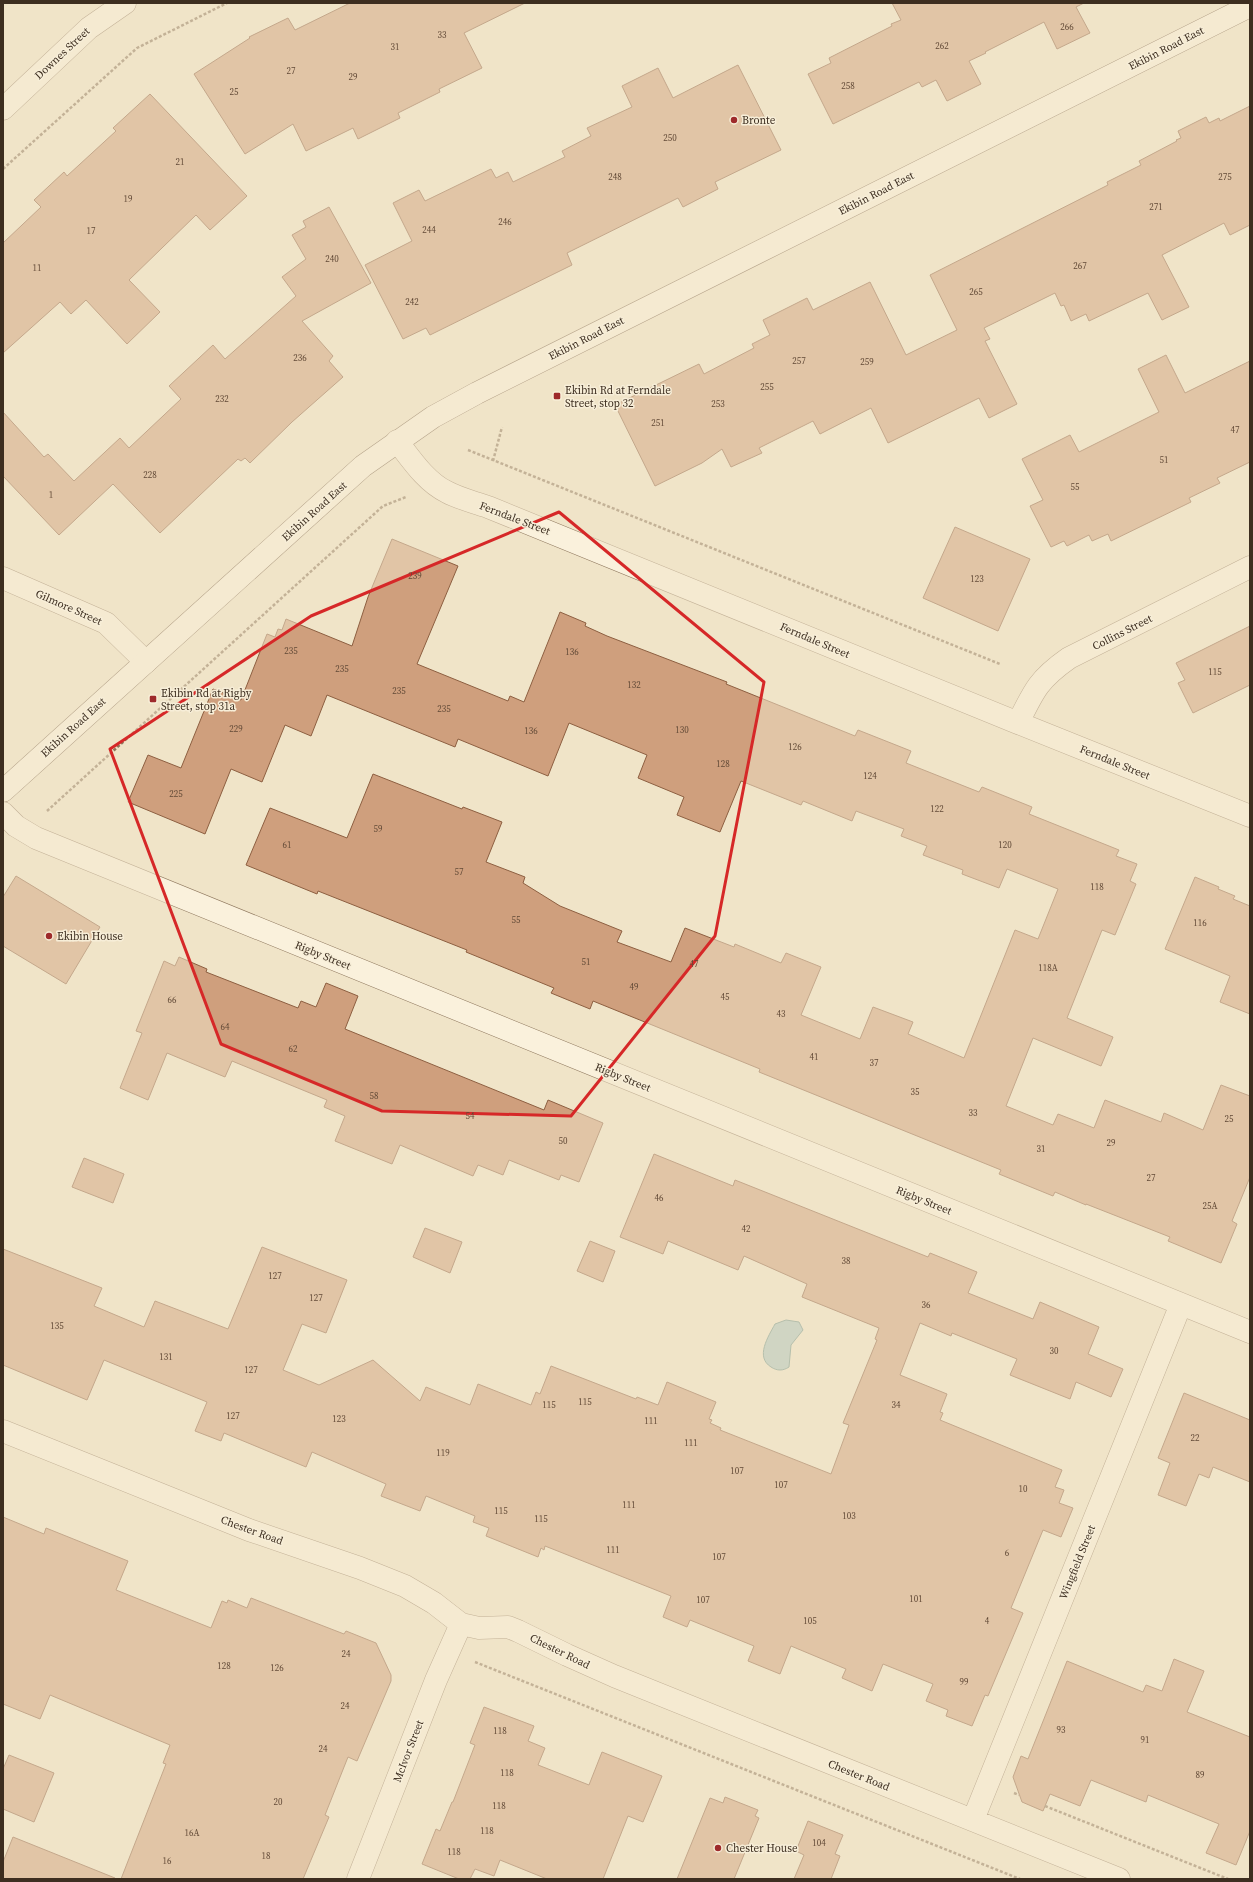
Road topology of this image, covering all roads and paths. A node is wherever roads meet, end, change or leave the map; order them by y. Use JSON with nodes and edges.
{"nodes":[{"id":1,"x":126,"y":3,"type":"edge"},
{"id":2,"x":227,"y":3,"type":"edge"},
{"id":3,"x":1250,"y":6,"type":"edge"},
{"id":4,"x":3,"y":109,"type":"edge"},
{"id":5,"x":3,"y":169,"type":"edge"},
{"id":6,"x":502,"y":427,"type":"dead end"},
{"id":7,"x":397,"y":441,"type":"junction"},
{"id":8,"x":468,"y":450,"type":"dead end"},
{"id":9,"x":493,"y":460,"type":"junction"},
{"id":10,"x":408,"y":496,"type":"dead end"},
{"id":11,"x":1250,"y":567,"type":"edge"},
{"id":12,"x":3,"y":578,"type":"edge"},
{"id":13,"x":146,"y":662,"type":"junction"},
{"id":14,"x":1000,"y":664,"type":"dead end"},
{"id":15,"x":1018,"y":723,"type":"junction"},
{"id":16,"x":3,"y":791,"type":"edge"},
{"id":17,"x":3,"y":813,"type":"edge"},
{"id":18,"x":43,"y":814,"type":"dead end"},
{"id":19,"x":1250,"y":816,"type":"edge"},
{"id":20,"x":1181,"y":1304,"type":"junction"},
{"id":21,"x":1250,"y":1332,"type":"edge"},
{"id":22,"x":3,"y":1431,"type":"edge"},
{"id":23,"x":461,"y":1624,"type":"junction"},
{"id":24,"x":472,"y":1661,"type":"dead end"},
{"id":25,"x":1045,"y":1806,"type":"dead end"},
{"id":26,"x":973,"y":1820,"type":"junction"},
{"id":27,"x":358,"y":1879,"type":"edge"},
{"id":28,"x":1020,"y":1879,"type":"edge"},
{"id":29,"x":1119,"y":1879,"type":"edge"},
{"id":30,"x":1228,"y":1879,"type":"edge"}],
"edges":[{"from":1,"to":4,"type":"street","name":"Downes Street"},
{"from":2,"to":5,"type":"path"},
{"from":3,"to":7,"type":"street","name":"Ekibin Road East"},
{"from":6,"to":9,"type":"path"},
{"from":7,"to":13,"type":"street","name":"Ekibin Road East"},
{"from":7,"to":15,"type":"street","name":"Ferndale Street"},
{"from":8,"to":9,"type":"path"},
{"from":9,"to":14,"type":"path"},
{"from":10,"to":18,"type":"path"},
{"from":11,"to":15,"type":"street","name":"Collins Street"},
{"from":12,"to":13,"type":"street","name":"Gilmore Street"},
{"from":13,"to":16,"type":"street","name":"Ekibin Road East"},
{"from":15,"to":19,"type":"street","name":"Ferndale Street"},
{"from":17,"to":20,"type":"street","name":"Rigby Street"},
{"from":20,"to":21,"type":"street","name":"Rigby Street"},
{"from":20,"to":26,"type":"street","name":"Wingfield Street"},
{"from":22,"to":23,"type":"street","name":"Chester Road"},
{"from":23,"to":26,"type":"street","name":"Chester Road"},
{"from":23,"to":27,"type":"street","name":"McIvor Street"},
{"from":24,"to":28,"type":"path"},
{"from":25,"to":30,"type":"path"},
{"from":26,"to":29,"type":"street","name":"Chester Road"}]}
